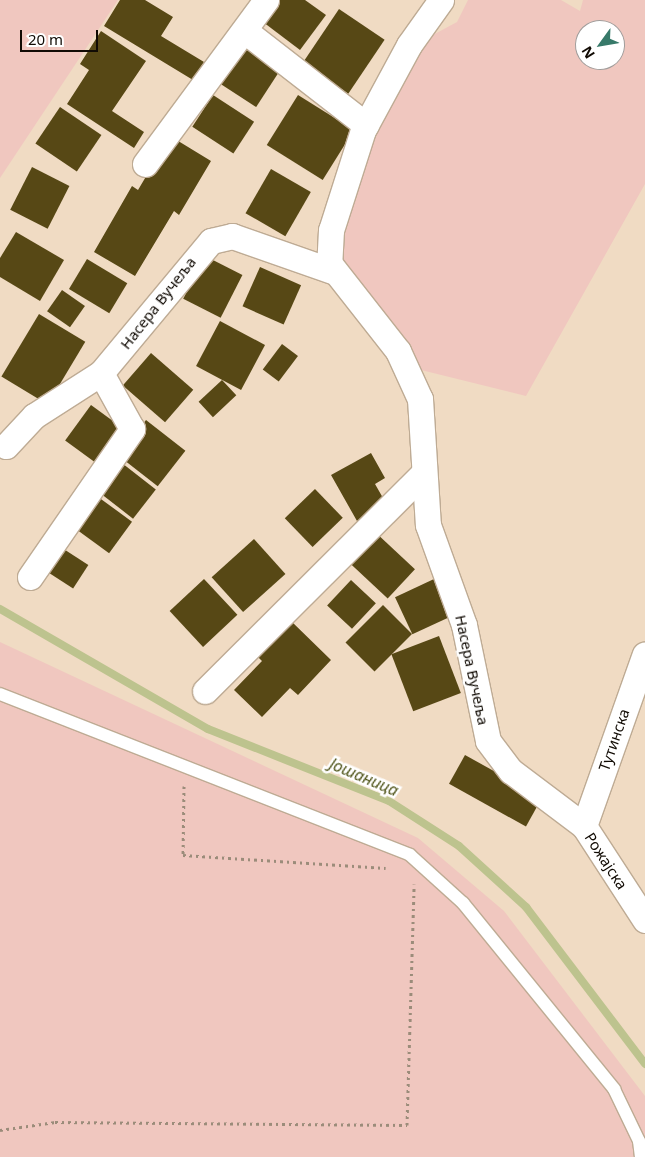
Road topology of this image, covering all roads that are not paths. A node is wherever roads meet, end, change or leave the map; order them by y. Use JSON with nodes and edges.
{"nodes":[{"id":1,"x":266,"y":0,"type":"edge"},
{"id":2,"x":441,"y":0,"type":"edge"},
{"id":3,"x":245,"y":31,"type":"junction"},
{"id":4,"x":366,"y":125,"type":"junction"},
{"id":5,"x":145,"y":164,"type":"dead end"},
{"id":6,"x":332,"y":271,"type":"junction"},
{"id":7,"x":101,"y":373,"type":"junction"},
{"id":8,"x":6,"y":446,"type":"dead end"},
{"id":9,"x":422,"y":475,"type":"junction"},
{"id":10,"x":30,"y":577,"type":"dead end"},
{"id":11,"x":645,"y":654,"type":"edge"},
{"id":12,"x":205,"y":691,"type":"dead end"},
{"id":13,"x":0,"y":694,"type":"edge"},
{"id":14,"x":584,"y":826,"type":"junction"},
{"id":15,"x":645,"y":920,"type":"edge"},
{"id":16,"x":641,"y":1157,"type":"edge"}],
"edges":[{"from":1,"to":3,"type":"street"},
{"from":2,"to":4,"type":"street"},
{"from":3,"to":4,"type":"street"},
{"from":3,"to":5,"type":"street"},
{"from":4,"to":6,"type":"street"},
{"from":6,"to":7,"type":"street","name":"Насера Вучеља"},
{"from":6,"to":9,"type":"street","name":"Насера Вучеља"},
{"from":7,"to":8,"type":"street","name":"Насера Вучеља"},
{"from":7,"to":10,"type":"street"},
{"from":9,"to":12,"type":"street"},
{"from":9,"to":14,"type":"street","name":"Насера Вучеља"},
{"from":11,"to":14,"type":"street","name":"Тутинска"},
{"from":13,"to":16,"type":"lane"},
{"from":14,"to":15,"type":"street","name":"Рожајска"}]}
